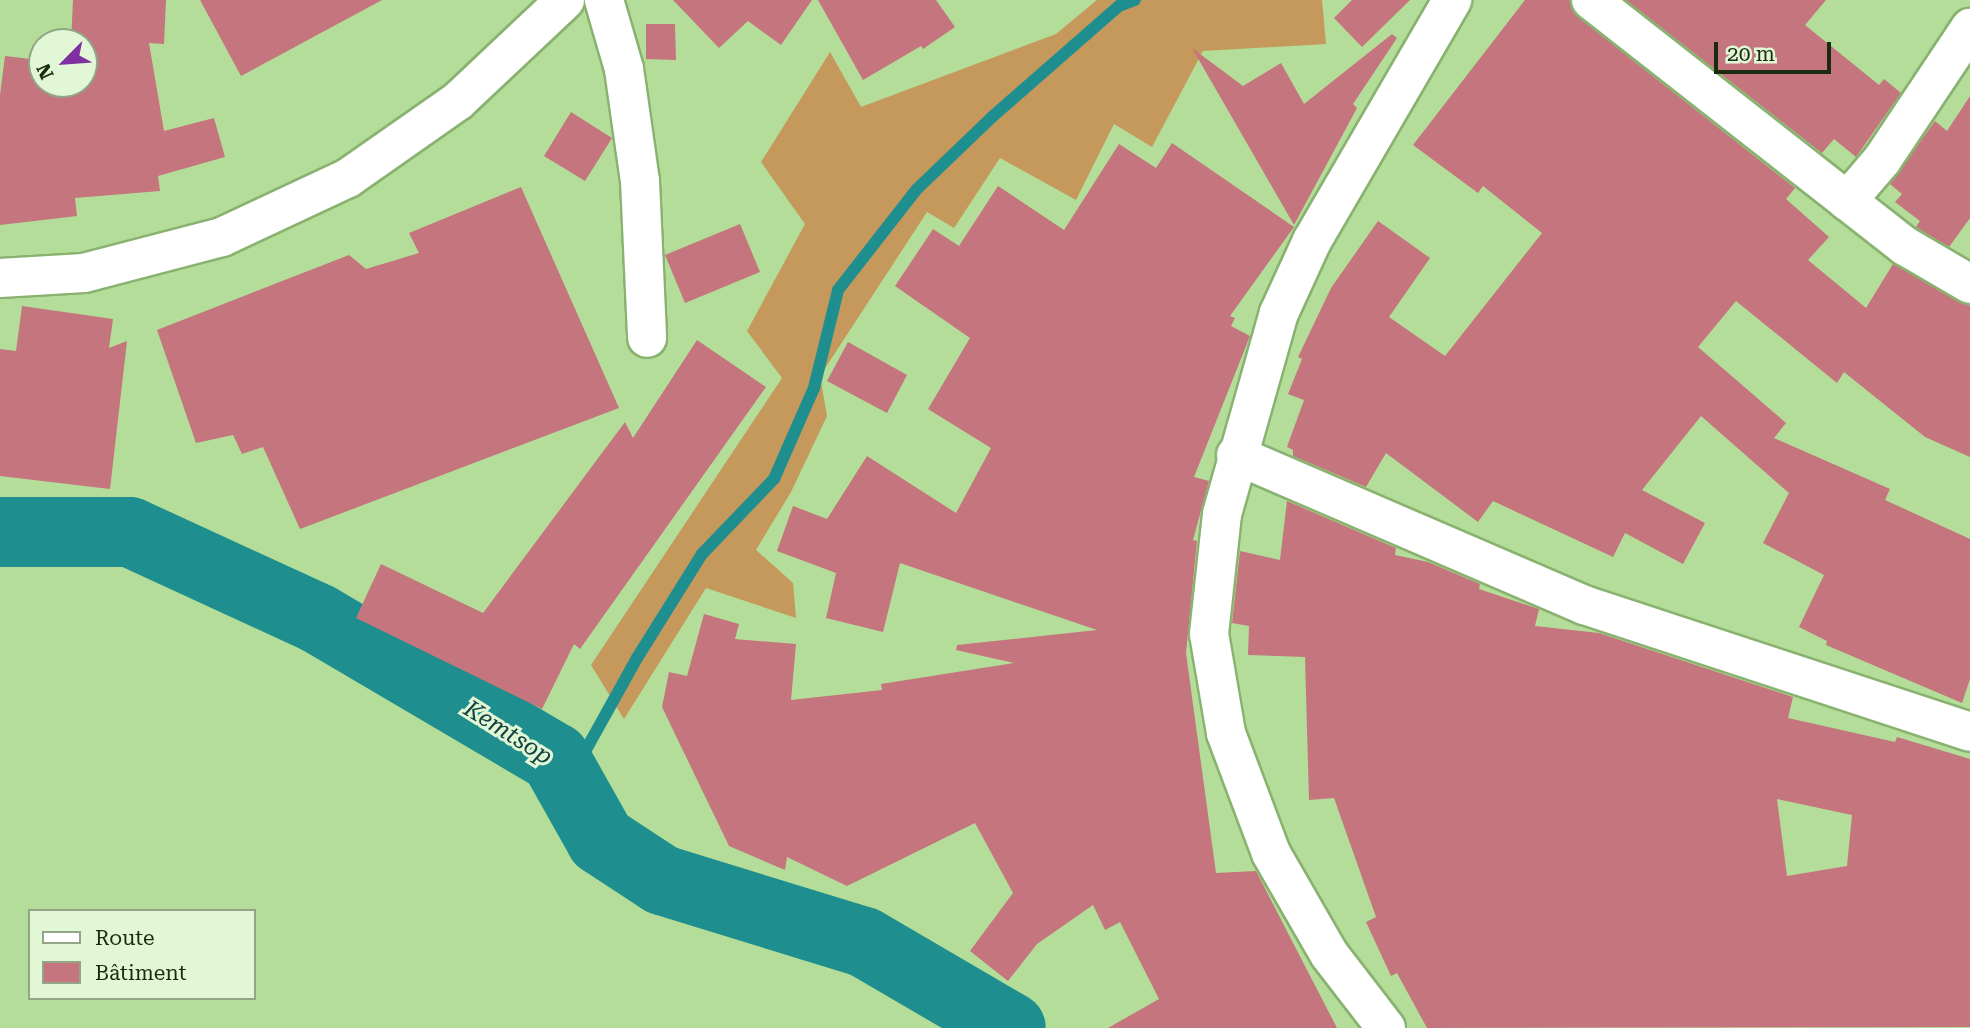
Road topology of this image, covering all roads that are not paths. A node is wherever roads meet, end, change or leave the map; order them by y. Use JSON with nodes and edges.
{"nodes":[{"id":1,"x":565,"y":0,"type":"edge"},
{"id":2,"x":604,"y":0,"type":"edge"},
{"id":3,"x":1452,"y":0,"type":"edge"},
{"id":4,"x":1591,"y":0,"type":"edge"},
{"id":5,"x":1970,"y":28,"type":"edge"},
{"id":6,"x":1847,"y":201,"type":"junction"},
{"id":7,"x":0,"y":278,"type":"edge"},
{"id":8,"x":1970,"y":284,"type":"edge"},
{"id":9,"x":647,"y":338,"type":"dead end"},
{"id":10,"x":1236,"y":455,"type":"junction"},
{"id":11,"x":1970,"y":732,"type":"edge"},
{"id":12,"x":1386,"y":1028,"type":"edge"}],
"edges":[{"from":1,"to":7,"type":"street"},
{"from":2,"to":9,"type":"street"},
{"from":3,"to":10,"type":"street"},
{"from":4,"to":6,"type":"street"},
{"from":5,"to":6,"type":"street"},
{"from":6,"to":8,"type":"street"},
{"from":10,"to":11,"type":"street"},
{"from":10,"to":12,"type":"street"}]}
